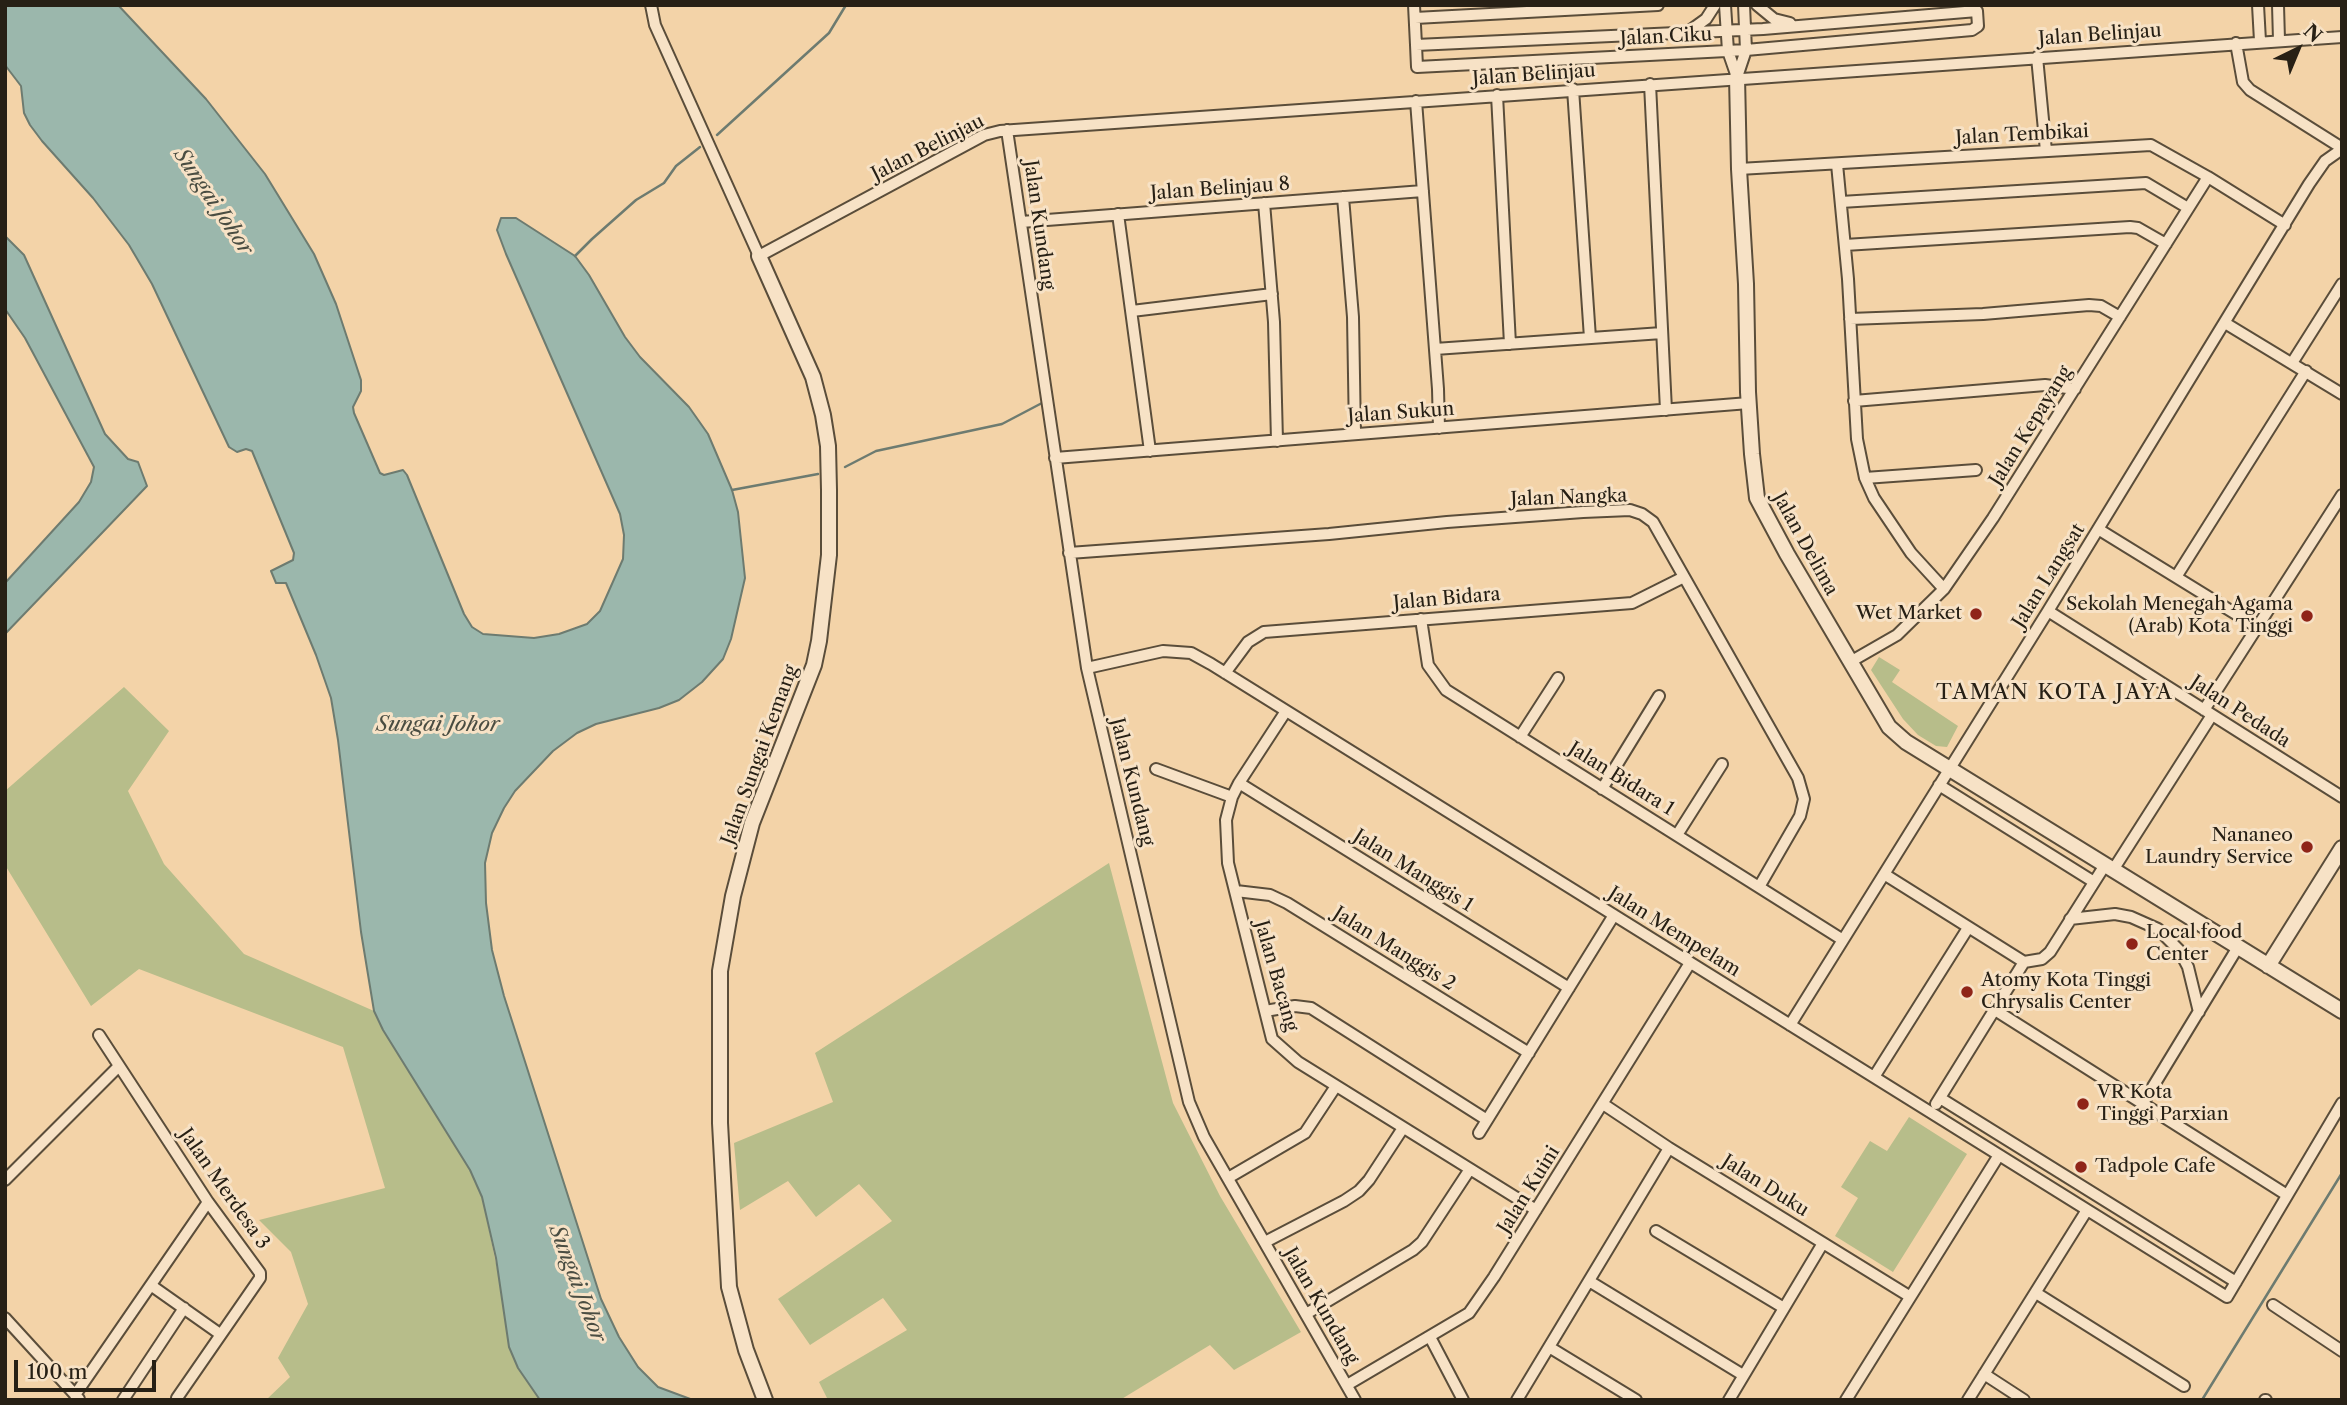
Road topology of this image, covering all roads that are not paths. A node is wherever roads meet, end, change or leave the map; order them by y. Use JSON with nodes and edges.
{"nodes":[{"id":1,"x":651,"y":5,"type":"edge"},
{"id":2,"x":1415,"y":5,"type":"edge"},
{"id":3,"x":1658,"y":5,"type":"edge"},
{"id":4,"x":1715,"y":5,"type":"edge"},
{"id":5,"x":1725,"y":5,"type":"edge"},
{"id":6,"x":1744,"y":5,"type":"edge"},
{"id":7,"x":1757,"y":5,"type":"edge"},
{"id":8,"x":2258,"y":5,"type":"edge"},
{"id":9,"x":2278,"y":5,"type":"edge"},
{"id":10,"x":1977,"y":8,"type":"edge"},
{"id":11,"x":1415,"y":18,"type":"junction"},
{"id":12,"x":1801,"y":25,"type":"junction"},
{"id":13,"x":1726,"y":30,"type":"junction"},
{"id":14,"x":1745,"y":30,"type":"junction"},
{"id":15,"x":1688,"y":32,"type":"junction"},
{"id":16,"x":2342,"y":37,"type":"edge"},
{"id":17,"x":2279,"y":40,"type":"junction"},
{"id":18,"x":2260,"y":41,"type":"junction"},
{"id":19,"x":2236,"y":43,"type":"junction"},
{"id":20,"x":1416,"y":46,"type":"junction"},
{"id":21,"x":1746,"y":50,"type":"junction"},
{"id":22,"x":1728,"y":51,"type":"junction"},
{"id":23,"x":2037,"y":57,"type":"junction"},
{"id":24,"x":1737,"y":77,"type":"junction"},
{"id":25,"x":1650,"y":84,"type":"junction"},
{"id":26,"x":1573,"y":89,"type":"junction"},
{"id":27,"x":1497,"y":95,"type":"junction"},
{"id":28,"x":1416,"y":101,"type":"junction"},
{"id":29,"x":1007,"y":130,"type":"junction"},
{"id":30,"x":2342,"y":149,"type":"edge"},
{"id":31,"x":2046,"y":151,"type":"junction"},
{"id":32,"x":1837,"y":164,"type":"junction"},
{"id":33,"x":1739,"y":169,"type":"junction"},
{"id":34,"x":2208,"y":177,"type":"junction"},
{"id":35,"x":1423,"y":191,"type":"junction"},
{"id":36,"x":1343,"y":197,"type":"junction"},
{"id":37,"x":1840,"y":202,"type":"junction"},
{"id":38,"x":1265,"y":203,"type":"junction"},
{"id":39,"x":2188,"y":208,"type":"junction"},
{"id":40,"x":1118,"y":214,"type":"junction"},
{"id":41,"x":1020,"y":222,"type":"junction"},
{"id":42,"x":2285,"y":225,"type":"junction"},
{"id":43,"x":2166,"y":244,"type":"junction"},
{"id":44,"x":1845,"y":245,"type":"junction"},
{"id":45,"x":759,"y":256,"type":"junction"},
{"id":46,"x":2342,"y":284,"type":"edge"},
{"id":47,"x":1272,"y":294,"type":"junction"},
{"id":48,"x":2337,"y":301,"type":"edge"},
{"id":49,"x":1132,"y":311,"type":"junction"},
{"id":50,"x":2120,"y":317,"type":"junction"},
{"id":51,"x":1850,"y":319,"type":"junction"},
{"id":52,"x":2225,"y":323,"type":"junction"},
{"id":53,"x":1662,"y":333,"type":"junction"},
{"id":54,"x":1590,"y":338,"type":"junction"},
{"id":55,"x":1510,"y":344,"type":"junction"},
{"id":56,"x":1435,"y":349,"type":"junction"},
{"id":57,"x":2292,"y":363,"type":"junction"},
{"id":58,"x":2306,"y":371,"type":"junction"},
{"id":59,"x":2075,"y":389,"type":"junction"},
{"id":60,"x":2342,"y":394,"type":"edge"},
{"id":61,"x":1854,"y":401,"type":"junction"},
{"id":62,"x":1749,"y":403,"type":"junction"},
{"id":63,"x":1666,"y":410,"type":"junction"},
{"id":64,"x":1439,"y":428,"type":"junction"},
{"id":65,"x":1355,"y":435,"type":"junction"},
{"id":66,"x":1277,"y":441,"type":"junction"},
{"id":67,"x":1150,"y":451,"type":"junction"},
{"id":68,"x":1055,"y":458,"type":"junction"},
{"id":69,"x":1976,"y":470,"type":"dead end"},
{"id":70,"x":1865,"y":478,"type":"junction"},
{"id":71,"x":2342,"y":495,"type":"edge"},
{"id":72,"x":2098,"y":529,"type":"junction"},
{"id":73,"x":1069,"y":553,"type":"junction"},
{"id":74,"x":1684,"y":577,"type":"junction"},
{"id":75,"x":2176,"y":577,"type":"junction"},
{"id":76,"x":1944,"y":589,"type":"junction"},
{"id":77,"x":2049,"y":611,"type":"junction"},
{"id":78,"x":1421,"y":619,"type":"junction"},
{"id":79,"x":2257,"y":627,"type":"junction"},
{"id":80,"x":1850,"y":662,"type":"junction"},
{"id":81,"x":1087,"y":668,"type":"junction"},
{"id":82,"x":1225,"y":673,"type":"junction"},
{"id":83,"x":1558,"y":678,"type":"dead end"},
{"id":84,"x":1659,"y":696,"type":"dead end"},
{"id":85,"x":1286,"y":711,"type":"junction"},
{"id":86,"x":2208,"y":713,"type":"junction"},
{"id":87,"x":1520,"y":737,"type":"junction"},
{"id":88,"x":1722,"y":764,"type":"dead end"},
{"id":89,"x":1156,"y":769,"type":"dead end"},
{"id":90,"x":1949,"y":769,"type":"junction"},
{"id":91,"x":1239,"y":783,"type":"junction"},
{"id":92,"x":1938,"y":785,"type":"junction"},
{"id":93,"x":1602,"y":789,"type":"junction"},
{"id":94,"x":1232,"y":797,"type":"junction"},
{"id":95,"x":2342,"y":797,"type":"edge"},
{"id":96,"x":1676,"y":835,"type":"junction"},
{"id":97,"x":2342,"y":848,"type":"edge"},
{"id":98,"x":2109,"y":868,"type":"junction"},
{"id":99,"x":1884,"y":874,"type":"junction"},
{"id":100,"x":2094,"y":882,"type":"junction"},
{"id":101,"x":1759,"y":887,"type":"junction"},
{"id":102,"x":1236,"y":891,"type":"junction"},
{"id":103,"x":1614,"y":915,"type":"junction"},
{"id":104,"x":2070,"y":919,"type":"junction"},
{"id":105,"x":1968,"y":928,"type":"junction"},
{"id":106,"x":1843,"y":940,"type":"junction"},
{"id":107,"x":2238,"y":947,"type":"junction"},
{"id":108,"x":2024,"y":962,"type":"junction"},
{"id":109,"x":1690,"y":963,"type":"junction"},
{"id":110,"x":2268,"y":966,"type":"junction"},
{"id":111,"x":1569,"y":988,"type":"junction"},
{"id":112,"x":1995,"y":1010,"type":"junction"},
{"id":113,"x":1265,"y":1011,"type":"junction"},
{"id":114,"x":2199,"y":1012,"type":"junction"},
{"id":115,"x":2342,"y":1012,"type":"edge"},
{"id":116,"x":1790,"y":1025,"type":"junction"},
{"id":117,"x":99,"y":1035,"type":"dead end"},
{"id":118,"x":1529,"y":1053,"type":"junction"},
{"id":119,"x":119,"y":1066,"type":"junction"},
{"id":120,"x":1874,"y":1077,"type":"junction"},
{"id":121,"x":1336,"y":1086,"type":"junction"},
{"id":122,"x":1940,"y":1098,"type":"junction"},
{"id":123,"x":2143,"y":1103,"type":"junction"},
{"id":124,"x":2342,"y":1103,"type":"edge"},
{"id":125,"x":1603,"y":1104,"type":"junction"},
{"id":126,"x":1931,"y":1112,"type":"junction"},
{"id":127,"x":1487,"y":1120,"type":"junction"},
{"id":128,"x":1403,"y":1128,"type":"junction"},
{"id":129,"x":1479,"y":1133,"type":"dead end"},
{"id":130,"x":1669,"y":1148,"type":"junction"},
{"id":131,"x":1999,"y":1155,"type":"junction"},
{"id":132,"x":1470,"y":1169,"type":"junction"},
{"id":133,"x":1228,"y":1178,"type":"junction"},
{"id":134,"x":5,"y":1180,"type":"edge"},
{"id":135,"x":2287,"y":1195,"type":"junction"},
{"id":136,"x":208,"y":1202,"type":"junction"},
{"id":137,"x":1536,"y":1210,"type":"junction"},
{"id":138,"x":2087,"y":1210,"type":"junction"},
{"id":139,"x":1656,"y":1231,"type":"dead end"},
{"id":140,"x":1265,"y":1242,"type":"junction"},
{"id":141,"x":1823,"y":1243,"type":"junction"},
{"id":142,"x":1589,"y":1281,"type":"junction"},
{"id":143,"x":2236,"y":1282,"type":"junction"},
{"id":144,"x":152,"y":1286,"type":"junction"},
{"id":145,"x":2036,"y":1293,"type":"junction"},
{"id":146,"x":1909,"y":1296,"type":"junction"},
{"id":147,"x":2273,"y":1305,"type":"dead end"},
{"id":148,"x":184,"y":1308,"type":"junction"},
{"id":149,"x":1784,"y":1308,"type":"junction"},
{"id":150,"x":1306,"y":1314,"type":"junction"},
{"id":151,"x":5,"y":1318,"type":"edge"},
{"id":152,"x":220,"y":1334,"type":"junction"},
{"id":153,"x":1430,"y":1337,"type":"junction"},
{"id":154,"x":1549,"y":1347,"type":"junction"},
{"id":155,"x":2342,"y":1351,"type":"edge"},
{"id":156,"x":1984,"y":1374,"type":"junction"},
{"id":157,"x":1744,"y":1375,"type":"junction"},
{"id":158,"x":1347,"y":1385,"type":"junction"},
{"id":159,"x":2184,"y":1386,"type":"dead end"},
{"id":160,"x":77,"y":1397,"type":"edge"},
{"id":161,"x":177,"y":1398,"type":"dead end"},
{"id":162,"x":123,"y":1400,"type":"edge"},
{"id":163,"x":765,"y":1400,"type":"edge"},
{"id":164,"x":1355,"y":1400,"type":"edge"},
{"id":165,"x":1463,"y":1400,"type":"edge"},
{"id":166,"x":1517,"y":1400,"type":"edge"},
{"id":167,"x":1636,"y":1400,"type":"edge"},
{"id":168,"x":1729,"y":1400,"type":"edge"},
{"id":169,"x":1846,"y":1400,"type":"edge"},
{"id":170,"x":1968,"y":1400,"type":"edge"},
{"id":171,"x":2024,"y":1400,"type":"edge"}],
"edges":[{"from":1,"to":45,"type":"street"},
{"from":2,"to":11,"type":"street"},
{"from":3,"to":11,"type":"street"},
{"from":4,"to":15,"type":"street"},
{"from":5,"to":13,"type":"street","name":"Jalan Delima"},
{"from":6,"to":14,"type":"street","name":"Jalan Delima"},
{"from":7,"to":12,"type":"street"},
{"from":8,"to":18,"type":"street"},
{"from":9,"to":17,"type":"street"},
{"from":10,"to":12,"type":"street","name":"Jalan Ciku"},
{"from":10,"to":21,"type":"street","name":"Jalan Ciku"},
{"from":11,"to":20,"type":"street"},
{"from":12,"to":14,"type":"street","name":"Jalan Ciku"},
{"from":13,"to":14,"type":"street","name":"Jalan Ciku"},
{"from":13,"to":15,"type":"street","name":"Jalan Ciku"},
{"from":13,"to":22,"type":"street","name":"Jalan Delima"},
{"from":14,"to":21,"type":"street","name":"Jalan Delima"},
{"from":15,"to":20,"type":"street","name":"Jalan Ciku"},
{"from":16,"to":17,"type":"street","name":"Jalan Belinjau"},
{"from":17,"to":18,"type":"street","name":"Jalan Belinjau"},
{"from":18,"to":19,"type":"street","name":"Jalan Belinjau"},
{"from":19,"to":23,"type":"street","name":"Jalan Belinjau"},
{"from":19,"to":30,"type":"street"},
{"from":20,"to":22,"type":"street","name":"Jalan Ciku"},
{"from":21,"to":22,"type":"street","name":"Jalan Ciku"},
{"from":21,"to":24,"type":"street","name":"Jalan Delima"},
{"from":22,"to":24,"type":"street","name":"Jalan Delima"},
{"from":23,"to":24,"type":"street","name":"Jalan Belinjau"},
{"from":23,"to":31,"type":"street"},
{"from":24,"to":25,"type":"street","name":"Jalan Belinjau"},
{"from":24,"to":33,"type":"street","name":"Jalan Delima"},
{"from":25,"to":26,"type":"street","name":"Jalan Belinjau"},
{"from":25,"to":53,"type":"street"},
{"from":26,"to":27,"type":"street","name":"Jalan Belinjau"},
{"from":26,"to":54,"type":"street"},
{"from":27,"to":28,"type":"street","name":"Jalan Belinjau"},
{"from":27,"to":55,"type":"street"},
{"from":28,"to":29,"type":"street","name":"Jalan Belinjau"},
{"from":28,"to":35,"type":"street"},
{"from":29,"to":41,"type":"street","name":"Jalan Kundang"},
{"from":29,"to":45,"type":"street","name":"Jalan Belinjau"},
{"from":30,"to":42,"type":"street","name":"Jalan Langsat"},
{"from":31,"to":32,"type":"street","name":"Jalan Tembikai"},
{"from":31,"to":34,"type":"street","name":"Jalan Tembikai"},
{"from":32,"to":33,"type":"street","name":"Jalan Tembikai"},
{"from":32,"to":37,"type":"street"},
{"from":33,"to":62,"type":"street","name":"Jalan Delima"},
{"from":34,"to":39,"type":"street","name":"Jalan Kepayang"},
{"from":34,"to":42,"type":"street","name":"Jalan Tembikai"},
{"from":35,"to":36,"type":"street","name":"Jalan Belinjau 8"},
{"from":35,"to":56,"type":"street"},
{"from":36,"to":38,"type":"street","name":"Jalan Belinjau 8"},
{"from":36,"to":65,"type":"street"},
{"from":37,"to":39,"type":"street"},
{"from":37,"to":44,"type":"street"},
{"from":38,"to":40,"type":"street","name":"Jalan Belinjau 8"},
{"from":38,"to":47,"type":"street"},
{"from":39,"to":43,"type":"street","name":"Jalan Kepayang"},
{"from":40,"to":41,"type":"street","name":"Jalan Belinjau 8"},
{"from":40,"to":49,"type":"street"},
{"from":41,"to":68,"type":"street","name":"Jalan Kundang"},
{"from":42,"to":52,"type":"street","name":"Jalan Langsat"},
{"from":43,"to":44,"type":"street"},
{"from":43,"to":50,"type":"street","name":"Jalan Kepayang"},
{"from":44,"to":51,"type":"street"},
{"from":45,"to":163,"type":"street","name":"Jalan Sungai Kemang"},
{"from":46,"to":48,"type":"street"},
{"from":47,"to":49,"type":"street"},
{"from":47,"to":66,"type":"street"},
{"from":48,"to":57,"type":"street"},
{"from":49,"to":67,"type":"street"},
{"from":50,"to":51,"type":"street"},
{"from":50,"to":59,"type":"street","name":"Jalan Kepayang"},
{"from":51,"to":61,"type":"street"},
{"from":52,"to":57,"type":"street"},
{"from":52,"to":72,"type":"street","name":"Jalan Langsat"},
{"from":53,"to":54,"type":"street"},
{"from":53,"to":63,"type":"street"},
{"from":54,"to":55,"type":"street"},
{"from":55,"to":56,"type":"street"},
{"from":56,"to":64,"type":"street"},
{"from":57,"to":58,"type":"street"},
{"from":58,"to":60,"type":"street"},
{"from":58,"to":75,"type":"street"},
{"from":59,"to":61,"type":"street"},
{"from":59,"to":76,"type":"street","name":"Jalan Kepayang"},
{"from":61,"to":70,"type":"street"},
{"from":62,"to":63,"type":"street","name":"Jalan Sukun"},
{"from":62,"to":80,"type":"street","name":"Jalan Delima"},
{"from":63,"to":64,"type":"street","name":"Jalan Sukun"},
{"from":64,"to":65,"type":"street","name":"Jalan Sukun"},
{"from":65,"to":66,"type":"street","name":"Jalan Sukun"},
{"from":66,"to":67,"type":"street","name":"Jalan Sukun"},
{"from":67,"to":68,"type":"street","name":"Jalan Sukun"},
{"from":68,"to":73,"type":"street","name":"Jalan Kundang"},
{"from":69,"to":70,"type":"street"},
{"from":70,"to":76,"type":"street"},
{"from":71,"to":79,"type":"street"},
{"from":72,"to":75,"type":"street"},
{"from":72,"to":77,"type":"street","name":"Jalan Langsat"},
{"from":73,"to":74,"type":"street","name":"Jalan Nangka"},
{"from":73,"to":81,"type":"street","name":"Jalan Kundang"},
{"from":74,"to":78,"type":"street","name":"Jalan Bidara"},
{"from":74,"to":101,"type":"street","name":"Jalan Nangka"},
{"from":75,"to":79,"type":"street"},
{"from":76,"to":80,"type":"street","name":"Jalan Kepayang"},
{"from":77,"to":86,"type":"street","name":"Jalan Pedada"},
{"from":77,"to":90,"type":"street","name":"Jalan Langsat"},
{"from":78,"to":82,"type":"street","name":"Jalan Bidara"},
{"from":78,"to":87,"type":"street","name":"Jalan Bidara 1"},
{"from":79,"to":86,"type":"street"},
{"from":80,"to":90,"type":"street","name":"Jalan Delima"},
{"from":81,"to":82,"type":"street","name":"Jalan Mempelam"},
{"from":81,"to":133,"type":"street","name":"Jalan Kundang"},
{"from":82,"to":85,"type":"street","name":"Jalan Mempelam"},
{"from":83,"to":87,"type":"street"},
{"from":84,"to":93,"type":"street"},
{"from":85,"to":91,"type":"street","name":"Jalan Bacang"},
{"from":85,"to":103,"type":"street","name":"Jalan Mempelam"},
{"from":86,"to":95,"type":"street","name":"Jalan Pedada"},
{"from":86,"to":98,"type":"street"},
{"from":87,"to":93,"type":"street","name":"Jalan Bidara 1"},
{"from":88,"to":96,"type":"street"},
{"from":89,"to":94,"type":"street"},
{"from":90,"to":92,"type":"street","name":"Jalan Langsat"},
{"from":90,"to":98,"type":"street","name":"Jalan Delima"},
{"from":91,"to":94,"type":"street","name":"Jalan Bacang"},
{"from":91,"to":111,"type":"street","name":"Jalan Manggis 1"},
{"from":92,"to":99,"type":"street","name":"Jalan Langsat"},
{"from":92,"to":100,"type":"street"},
{"from":93,"to":96,"type":"street","name":"Jalan Bidara 1"},
{"from":94,"to":102,"type":"street","name":"Jalan Bacang"},
{"from":96,"to":101,"type":"street","name":"Jalan Bidara 1"},
{"from":97,"to":110,"type":"street"},
{"from":98,"to":100,"type":"street"},
{"from":98,"to":107,"type":"street","name":"Jalan Delima"},
{"from":99,"to":105,"type":"street"},
{"from":99,"to":106,"type":"street","name":"Jalan Langsat"},
{"from":100,"to":104,"type":"street"},
{"from":101,"to":106,"type":"street","name":"Jalan Bidara 1"},
{"from":102,"to":113,"type":"street","name":"Jalan Bacang"},
{"from":102,"to":118,"type":"street","name":"Jalan Manggis 2"},
{"from":103,"to":109,"type":"street","name":"Jalan Mempelam"},
{"from":103,"to":111,"type":"street"},
{"from":104,"to":108,"type":"street"},
{"from":104,"to":114,"type":"street"},
{"from":105,"to":108,"type":"street"},
{"from":105,"to":120,"type":"street"},
{"from":106,"to":116,"type":"street","name":"Jalan Langsat"},
{"from":107,"to":110,"type":"street","name":"Jalan Delima"},
{"from":107,"to":114,"type":"street"},
{"from":108,"to":112,"type":"street"},
{"from":109,"to":116,"type":"street","name":"Jalan Mempelam"},
{"from":109,"to":125,"type":"street","name":"Jalan Kuini"},
{"from":110,"to":115,"type":"street","name":"Jalan Delima"},
{"from":111,"to":118,"type":"street"},
{"from":112,"to":122,"type":"street"},
{"from":112,"to":123,"type":"street"},
{"from":113,"to":121,"type":"street","name":"Jalan Bacang"},
{"from":113,"to":127,"type":"street"},
{"from":114,"to":123,"type":"street"},
{"from":116,"to":120,"type":"street","name":"Jalan Mempelam"},
{"from":117,"to":119,"type":"street","name":"Jalan Merdesa 3"},
{"from":118,"to":127,"type":"street"},
{"from":119,"to":134,"type":"street"},
{"from":119,"to":136,"type":"street","name":"Jalan Merdesa 3"},
{"from":120,"to":126,"type":"street","name":"Jalan Mempelam"},
{"from":121,"to":128,"type":"street","name":"Jalan Bacang"},
{"from":121,"to":133,"type":"street"},
{"from":122,"to":126,"type":"street"},
{"from":122,"to":143,"type":"street"},
{"from":123,"to":135,"type":"street"},
{"from":124,"to":135,"type":"street"},
{"from":125,"to":130,"type":"street","name":"Jalan Duku"},
{"from":125,"to":137,"type":"street","name":"Jalan Kuini"},
{"from":126,"to":131,"type":"street","name":"Jalan Mempelam"},
{"from":127,"to":129,"type":"street"},
{"from":128,"to":132,"type":"street","name":"Jalan Bacang"},
{"from":128,"to":140,"type":"street"},
{"from":130,"to":141,"type":"street","name":"Jalan Duku"},
{"from":130,"to":142,"type":"street"},
{"from":131,"to":138,"type":"street","name":"Jalan Mempelam"},
{"from":131,"to":146,"type":"street"},
{"from":132,"to":137,"type":"street","name":"Jalan Bacang"},
{"from":132,"to":150,"type":"street"},
{"from":133,"to":140,"type":"street","name":"Jalan Kundang"},
{"from":135,"to":143,"type":"street"},
{"from":136,"to":144,"type":"street"},
{"from":136,"to":152,"type":"street","name":"Jalan Merdesa 3"},
{"from":137,"to":153,"type":"street","name":"Jalan Kuini"},
{"from":138,"to":143,"type":"street","name":"Jalan Mempelam"},
{"from":138,"to":145,"type":"street"},
{"from":139,"to":149,"type":"street"},
{"from":140,"to":150,"type":"street","name":"Jalan Kundang"},
{"from":141,"to":146,"type":"street","name":"Jalan Duku"},
{"from":141,"to":149,"type":"street"},
{"from":142,"to":154,"type":"street"},
{"from":142,"to":157,"type":"street"},
{"from":144,"to":148,"type":"street"},
{"from":144,"to":160,"type":"street"},
{"from":145,"to":156,"type":"street"},
{"from":145,"to":159,"type":"street"},
{"from":146,"to":169,"type":"street"},
{"from":147,"to":155,"type":"street"},
{"from":148,"to":152,"type":"street"},
{"from":148,"to":162,"type":"street"},
{"from":149,"to":157,"type":"street"},
{"from":150,"to":158,"type":"street","name":"Jalan Kundang"},
{"from":151,"to":160,"type":"street"},
{"from":152,"to":161,"type":"street","name":"Jalan Merdesa 3"},
{"from":153,"to":158,"type":"street","name":"Jalan Kuini"},
{"from":153,"to":165,"type":"street"},
{"from":154,"to":166,"type":"street"},
{"from":154,"to":167,"type":"street"},
{"from":156,"to":170,"type":"street"},
{"from":156,"to":171,"type":"street"},
{"from":157,"to":168,"type":"street"},
{"from":158,"to":164,"type":"street","name":"Jalan Kundang"}]}
